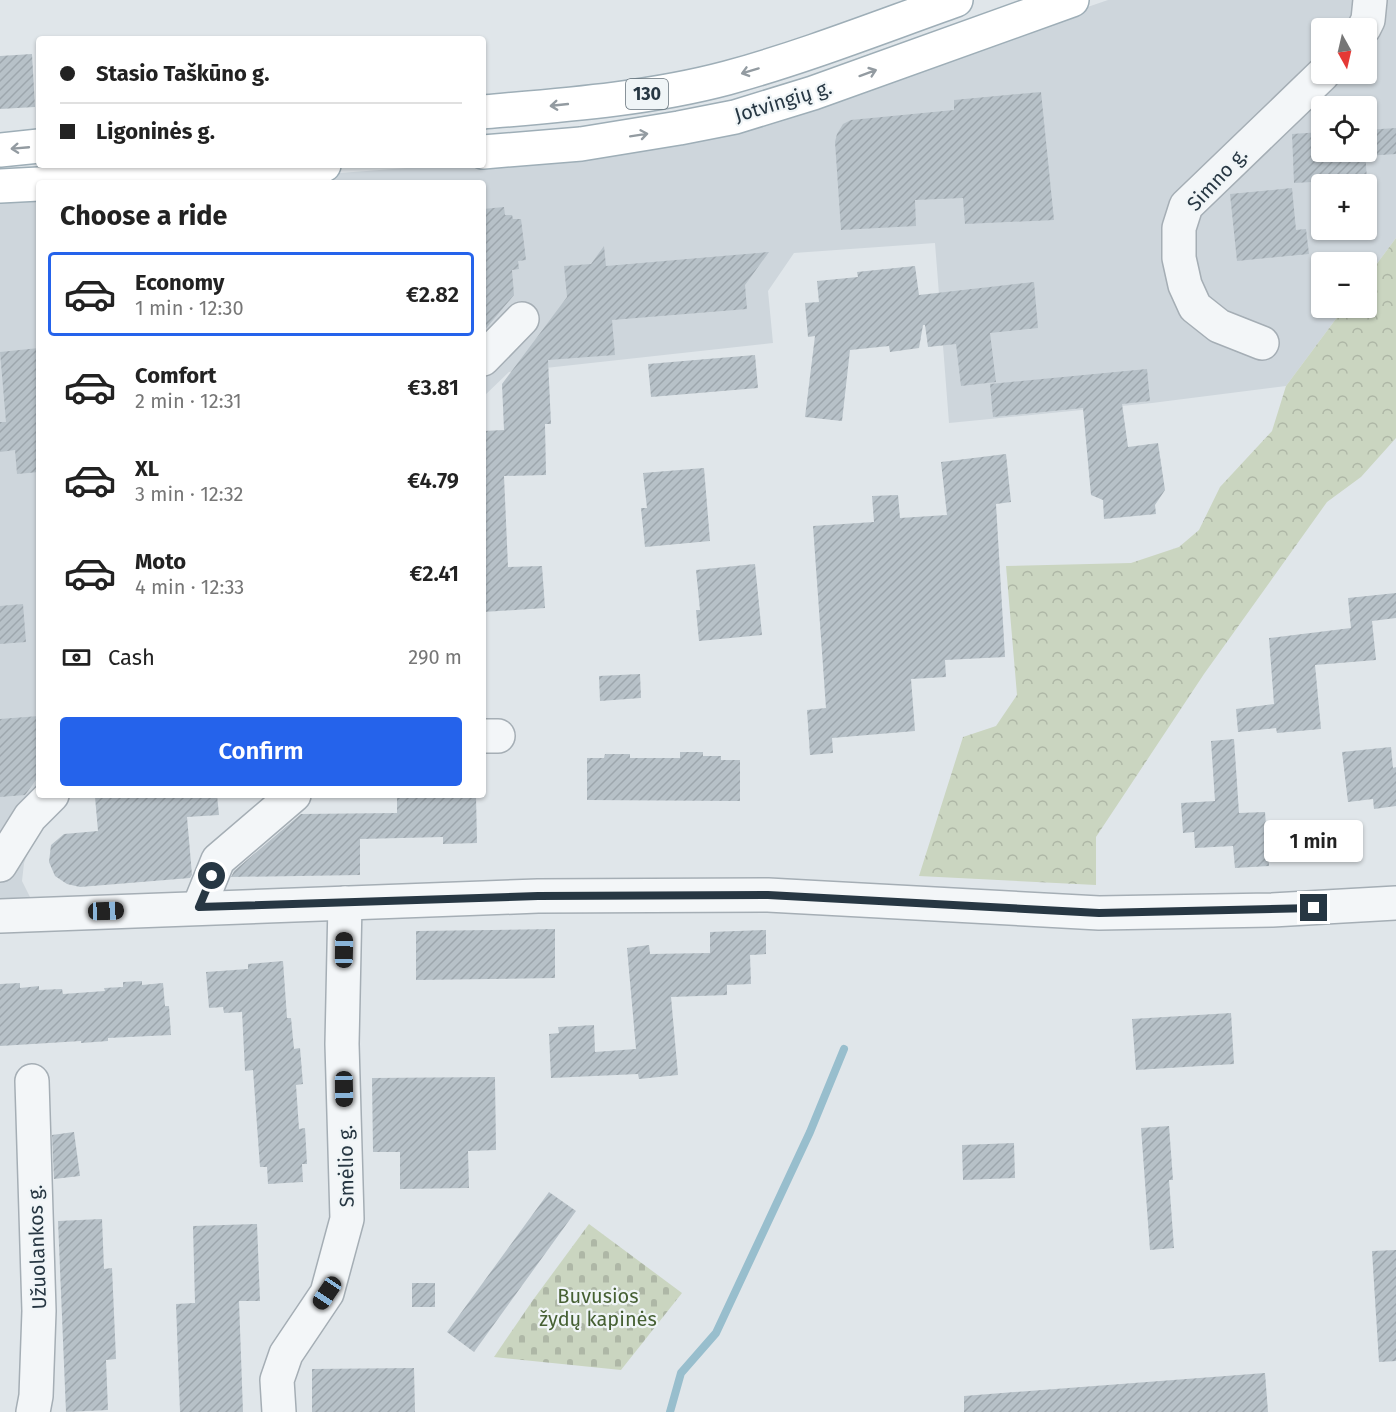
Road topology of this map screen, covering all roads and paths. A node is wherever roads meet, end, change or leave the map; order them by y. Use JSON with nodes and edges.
{"nodes":[{"id":1,"x":956,"y":0,"type":"edge"},
{"id":2,"x":1072,"y":0,"type":"edge"},
{"id":3,"x":1370,"y":0,"type":"edge"},
{"id":4,"x":1368,"y":18,"type":"edge"},
{"id":5,"x":1313,"y":84,"type":"edge"},
{"id":6,"x":486,"y":112,"type":"edge"},
{"id":7,"x":36,"y":146,"type":"edge"},
{"id":8,"x":0,"y":150,"type":"edge"},
{"id":9,"x":486,"y":152,"type":"edge"},
{"id":10,"x":266,"y":168,"type":"edge"},
{"id":11,"x":92,"y":180,"type":"edge"},
{"id":12,"x":36,"y":184,"type":"edge"},
{"id":13,"x":0,"y":186,"type":"edge"},
{"id":14,"x":522,"y":320,"type":"dead end"},
{"id":15,"x":1262,"y":343,"type":"dead end"},
{"id":16,"x":486,"y":356,"type":"edge"},
{"id":17,"x":49,"y":798,"type":"edge"},
{"id":18,"x":290,"y":798,"type":"edge"},
{"id":19,"x":0,"y":865,"type":"edge"},
{"id":20,"x":345,"y":903,"type":"junction"},
{"id":21,"x":1396,"y":903,"type":"edge"},
{"id":22,"x":199,"y":907,"type":"junction"},
{"id":23,"x":0,"y":916,"type":"edge"},
{"id":24,"x":32,"y":1082,"type":"dead end"},
{"id":25,"x":33,"y":1412,"type":"edge"},
{"id":26,"x":279,"y":1412,"type":"edge"}],
"edges":[{"from":1,"to":6,"type":"main road","name":"Jotvingių g.","number":"130","one_way":true},
{"from":9,"to":2,"type":"main road","name":"Jotvingių g.","one_way":true},
{"from":3,"to":4,"type":"street"},
{"from":5,"to":15,"type":"street","name":"Simno g."},
{"from":7,"to":8,"type":"main road","one_way":true},
{"from":10,"to":11,"type":"main road"},
{"from":12,"to":13,"type":"main road"},
{"from":14,"to":16,"type":"street"},
{"from":17,"to":19,"type":"street"},
{"from":18,"to":22,"type":"street"},
{"from":20,"to":21,"type":"street"},
{"from":20,"to":22,"type":"street"},
{"from":20,"to":26,"type":"street","name":"Smėlio g."},
{"from":22,"to":23,"type":"street"},
{"from":24,"to":25,"type":"street","name":"Užuolankos g."}]}
